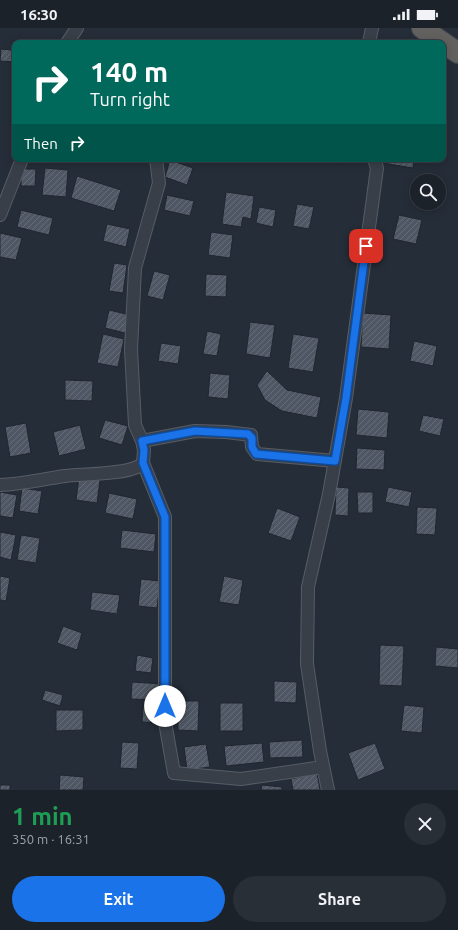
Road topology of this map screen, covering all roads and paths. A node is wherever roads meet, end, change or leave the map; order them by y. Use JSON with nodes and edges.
{"nodes":[{"id":1,"x":77,"y":28,"type":"edge"},
{"id":2,"x":372,"y":28,"type":"edge"},
{"id":3,"x":422,"y":28,"type":"edge"},
{"id":4,"x":445,"y":28,"type":"edge"},
{"id":5,"x":458,"y":37,"type":"edge"},
{"id":6,"x":70,"y":40,"type":"edge"},
{"id":7,"x":370,"y":40,"type":"edge"},
{"id":8,"x":439,"y":40,"type":"edge"},
{"id":9,"x":446,"y":45,"type":"edge"},
{"id":10,"x":458,"y":53,"type":"edge"},
{"id":11,"x":21,"y":162,"type":"edge"},
{"id":12,"x":156,"y":162,"type":"edge"},
{"id":13,"x":375,"y":162,"type":"edge"},
{"id":14,"x":0,"y":215,"type":"edge"},
{"id":15,"x":142,"y":441,"type":"junction"},
{"id":16,"x":335,"y":461,"type":"junction"},
{"id":17,"x":143,"y":463,"type":"junction"},
{"id":18,"x":0,"y":485,"type":"edge"},
{"id":19,"x":323,"y":767,"type":"junction"},
{"id":20,"x":328,"y":790,"type":"edge"}],
"edges":[{"from":1,"to":6,"type":"street"},
{"from":2,"to":7,"type":"street"},
{"from":3,"to":8,"type":"highway"},
{"from":4,"to":5,"type":"highway"},
{"from":9,"to":10,"type":"highway"},
{"from":11,"to":14,"type":"street"},
{"from":12,"to":15,"type":"street"},
{"from":13,"to":16,"type":"street"},
{"from":15,"to":16,"type":"street"},
{"from":15,"to":17,"type":"street"},
{"from":16,"to":19,"type":"street"},
{"from":17,"to":18,"type":"street"},
{"from":17,"to":19,"type":"street"},
{"from":19,"to":20,"type":"street"}]}
